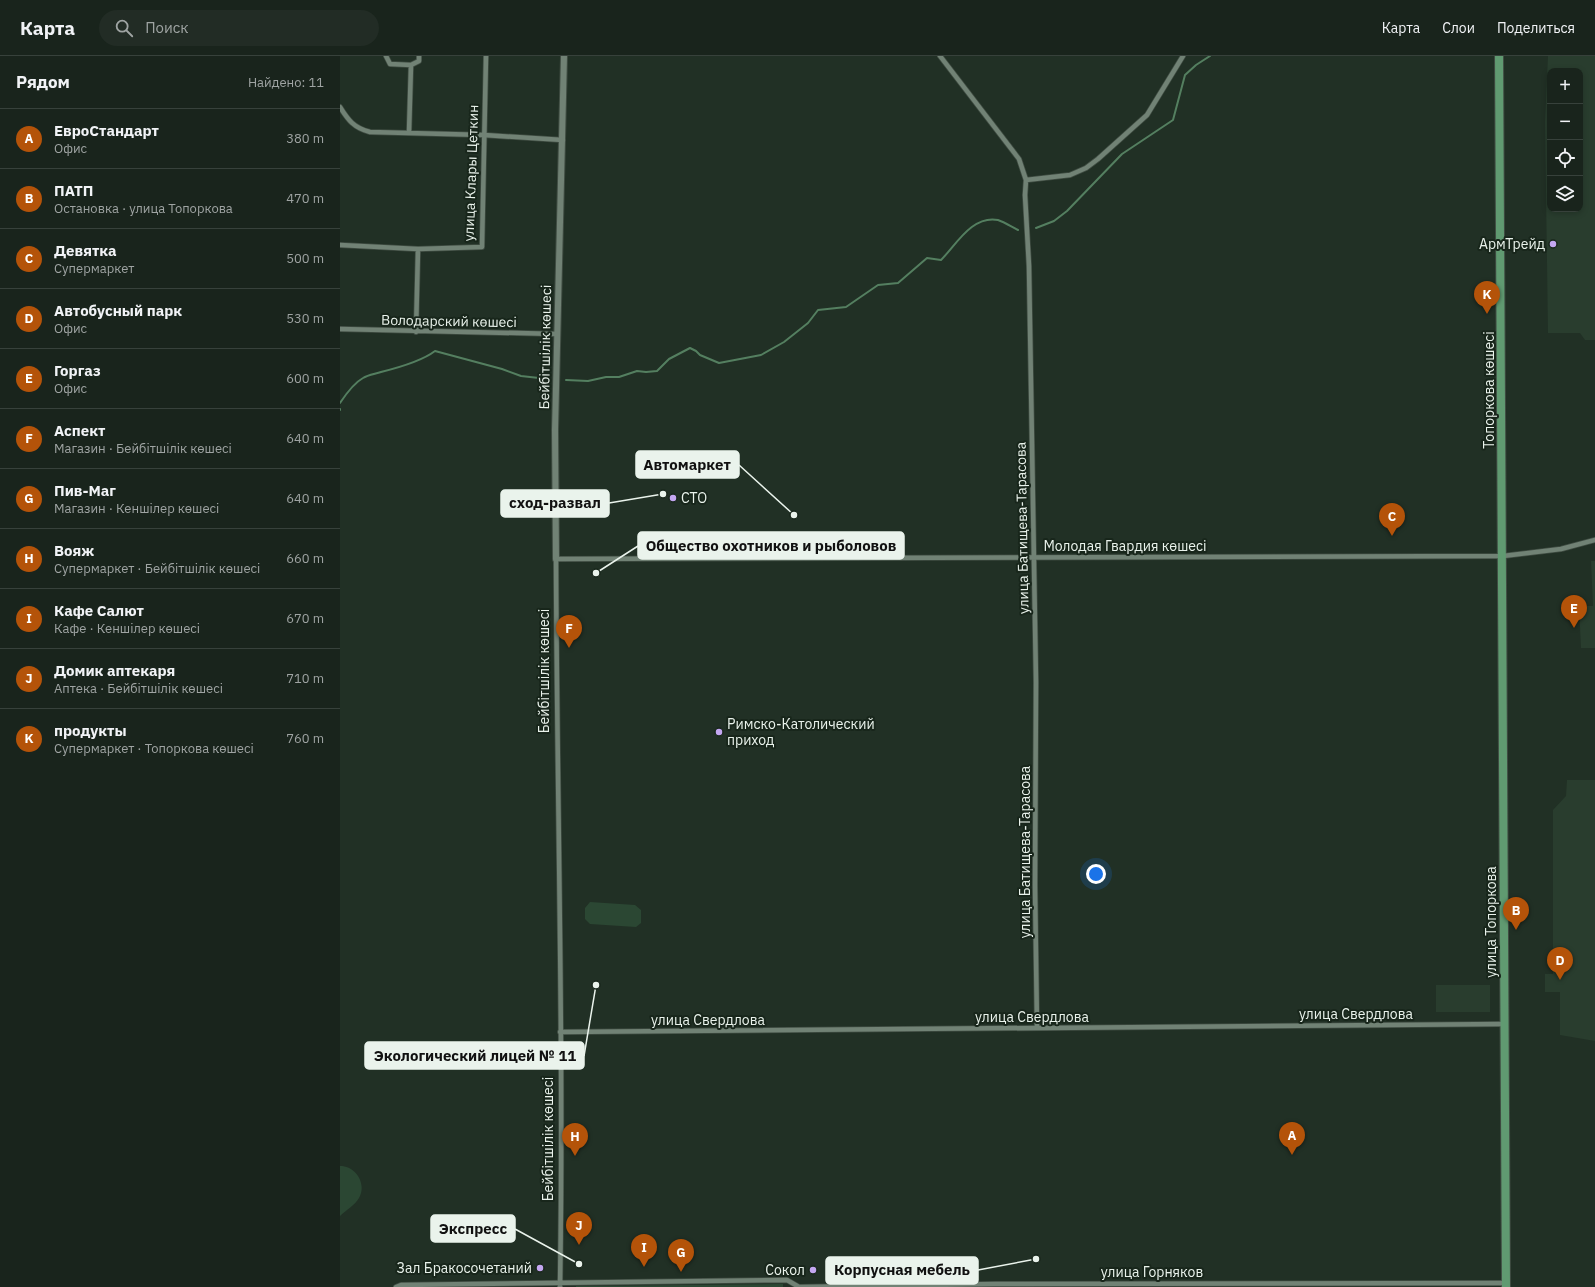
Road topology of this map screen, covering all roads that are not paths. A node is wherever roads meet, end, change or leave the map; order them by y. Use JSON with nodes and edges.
{"nodes":[{"id":1,"x":386,"y":56,"type":"edge"},
{"id":2,"x":419,"y":56,"type":"edge"},
{"id":3,"x":486,"y":56,"type":"edge"},
{"id":4,"x":564,"y":56,"type":"edge"},
{"id":5,"x":940,"y":56,"type":"edge"},
{"id":6,"x":1183,"y":56,"type":"edge"},
{"id":7,"x":1499,"y":56,"type":"edge"},
{"id":8,"x":411,"y":65,"type":"junction"},
{"id":9,"x":340,"y":107,"type":"edge"},
{"id":10,"x":409,"y":133,"type":"junction"},
{"id":11,"x":484,"y":135,"type":"junction"},
{"id":12,"x":563,"y":140,"type":"junction"},
{"id":13,"x":1026,"y":180,"type":"junction"},
{"id":14,"x":340,"y":244,"type":"edge"},
{"id":15,"x":418,"y":249,"type":"junction"},
{"id":16,"x":340,"y":329,"type":"edge"},
{"id":17,"x":416,"y":332,"type":"junction"},
{"id":18,"x":557,"y":334,"type":"junction"},
{"id":19,"x":1595,"y":540,"type":"edge"},
{"id":20,"x":1503,"y":556,"type":"junction"},
{"id":21,"x":1033,"y":558,"type":"junction"},
{"id":22,"x":556,"y":559,"type":"junction"},
{"id":23,"x":1505,"y":1024,"type":"junction"},
{"id":24,"x":1037,"y":1028,"type":"junction"},
{"id":25,"x":560,"y":1032,"type":"junction"},
{"id":26,"x":560,"y":1285,"type":"edge"},
{"id":27,"x":1037,"y":1285,"type":"edge"},
{"id":28,"x":1278,"y":1285,"type":"edge"},
{"id":29,"x":1506,"y":1285,"type":"edge"},
{"id":30,"x":396,"y":1287,"type":"edge"},
{"id":31,"x":799,"y":1287,"type":"edge"}],
"edges":[{"from":1,"to":8,"type":"street"},
{"from":2,"to":8,"type":"street"},
{"from":3,"to":11,"type":"street","name":"улица Клары Цеткин"},
{"from":4,"to":12,"type":"street","name":"Бейбітшілік көшесі"},
{"from":5,"to":13,"type":"street","name":"улица Батищева-Тарасова"},
{"from":6,"to":13,"type":"street"},
{"from":7,"to":20,"type":"highway","name":"Топоркова көшесі"},
{"from":8,"to":10,"type":"street"},
{"from":9,"to":10,"type":"street"},
{"from":10,"to":11,"type":"street"},
{"from":11,"to":12,"type":"street"},
{"from":11,"to":15,"type":"street","name":"улица Клары Цеткин"},
{"from":12,"to":18,"type":"street","name":"Бейбітшілік көшесі"},
{"from":13,"to":21,"type":"street","name":"улица Батищева-Тарасова"},
{"from":14,"to":15,"type":"street","name":"улица Клары Цеткин"},
{"from":15,"to":17,"type":"street"},
{"from":16,"to":17,"type":"street","name":"Володарский көшесі"},
{"from":17,"to":18,"type":"street","name":"Володарский көшесі"},
{"from":18,"to":22,"type":"street","name":"Бейбітшілік көшесі"},
{"from":19,"to":20,"type":"street","name":"Молодая Гвардия көшесі"},
{"from":20,"to":21,"type":"street","name":"Молодая Гвардия көшесі"},
{"from":20,"to":23,"type":"highway","name":"улица Топоркова"},
{"from":21,"to":22,"type":"street","name":"Молодая Гвардия көшесі"},
{"from":21,"to":24,"type":"street","name":"улица Батищева-Тарасова"},
{"from":22,"to":25,"type":"street","name":"Бейбітшілік көшесі"},
{"from":23,"to":24,"type":"street","name":"улица Свердлова"},
{"from":23,"to":29,"type":"highway","name":"улица Топоркова"},
{"from":24,"to":25,"type":"street","name":"улица Свердлова"},
{"from":25,"to":26,"type":"street","name":"Бейбітшілік көшесі"},
{"from":26,"to":30,"type":"street"},
{"from":26,"to":31,"type":"street"},
{"from":27,"to":28,"type":"street","name":"улица Горняков"},
{"from":27,"to":31,"type":"street","name":"улица Горняков"},
{"from":28,"to":29,"type":"street","name":"улица Горняков"}]}
